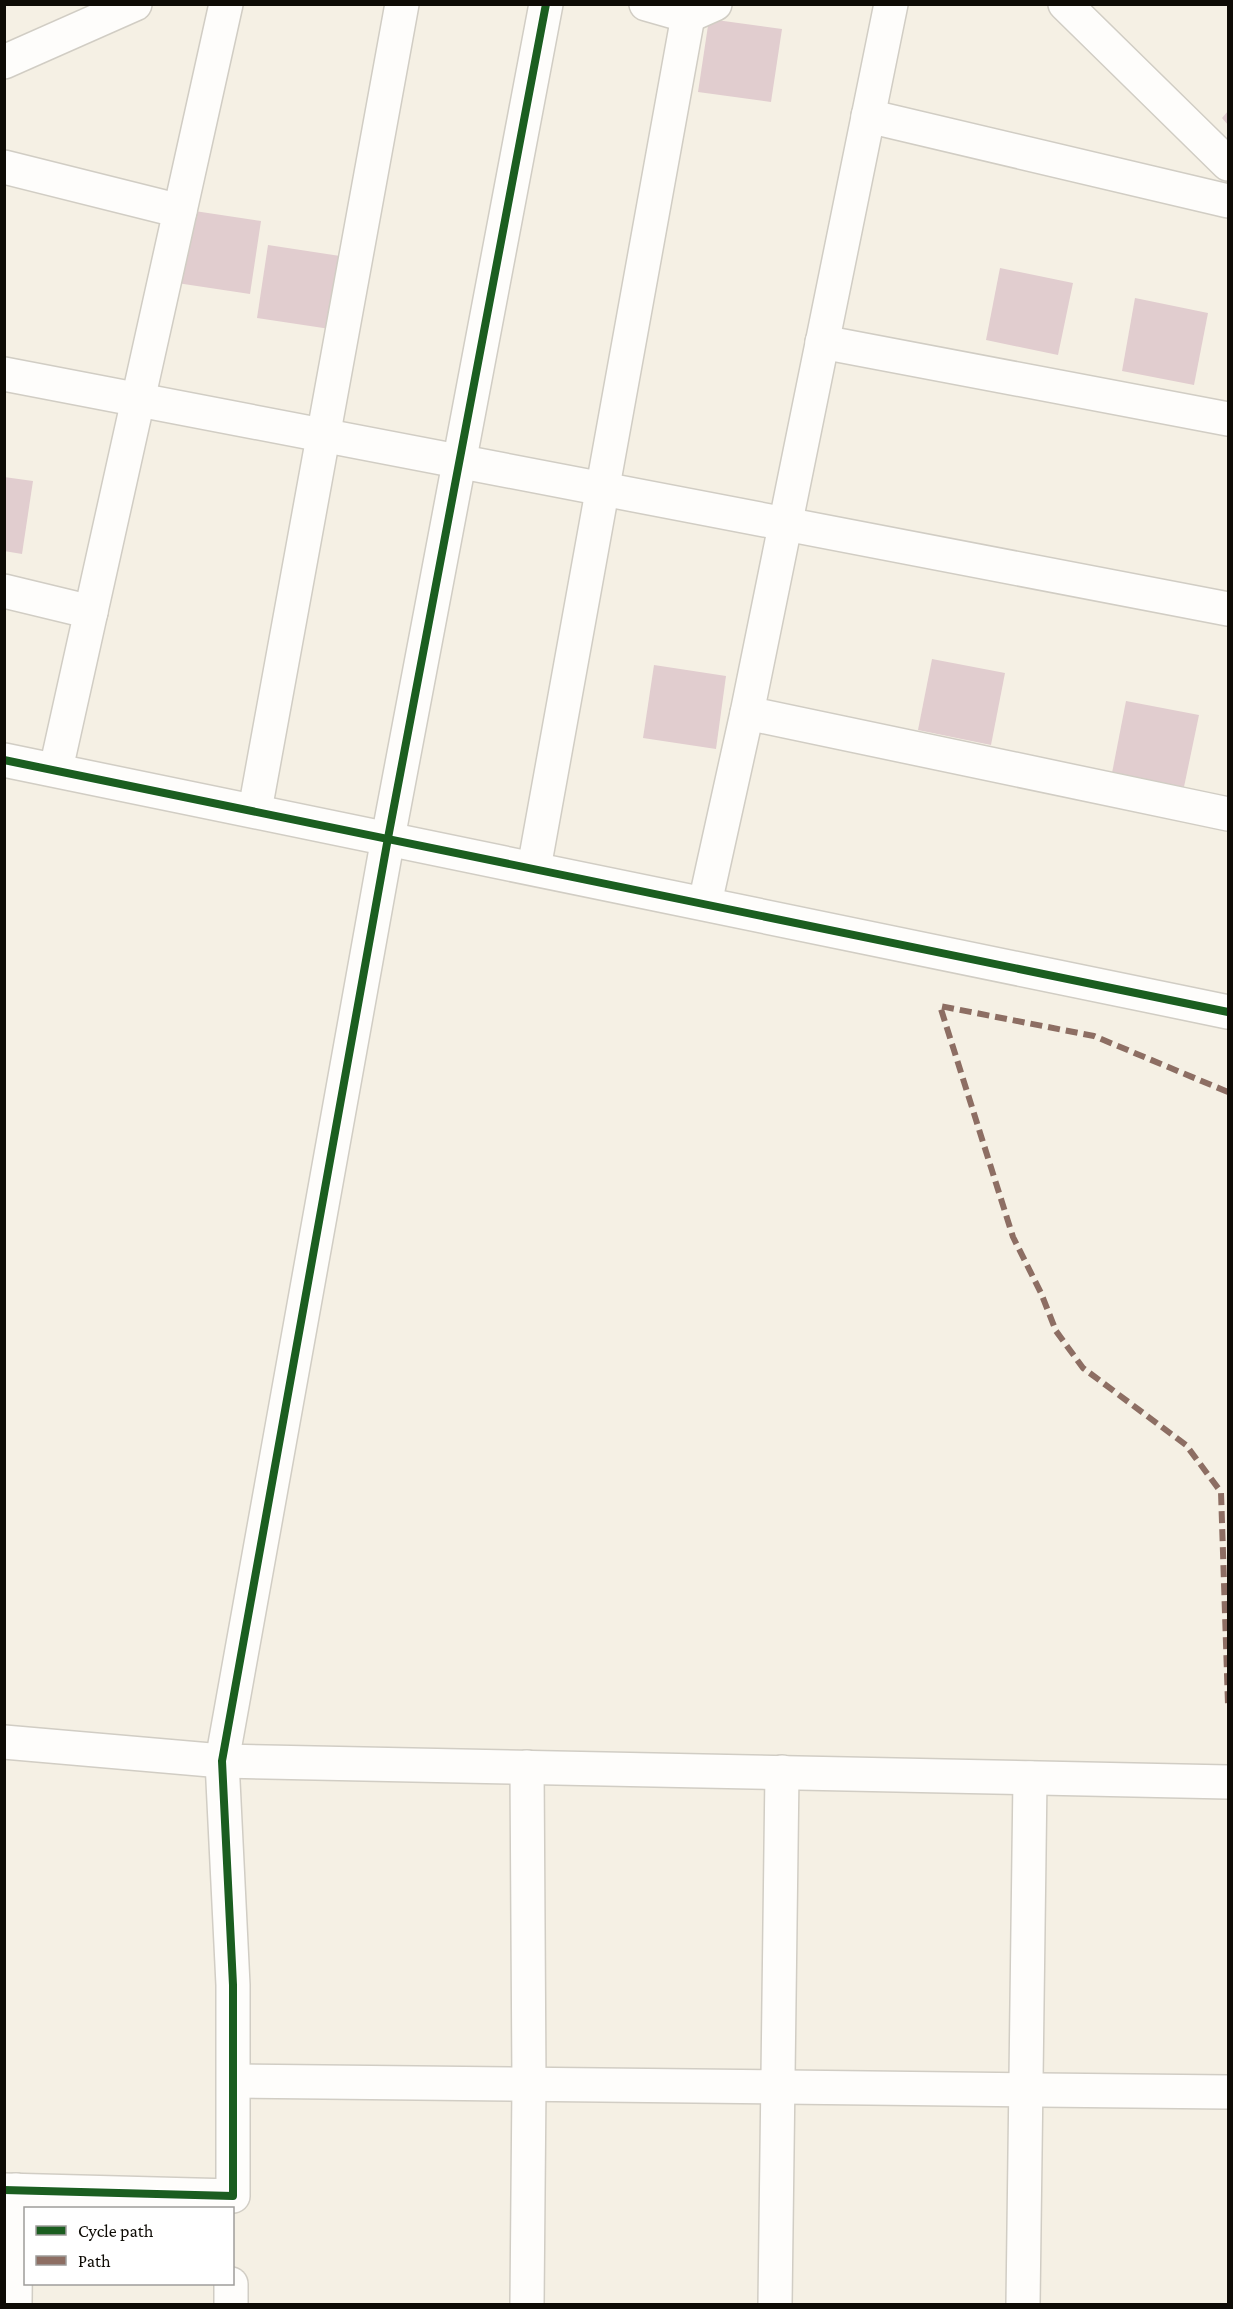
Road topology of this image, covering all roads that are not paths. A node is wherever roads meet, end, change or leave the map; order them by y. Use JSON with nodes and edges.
{"nodes":[{"id":1,"x":135,"y":4,"type":"edge"},
{"id":2,"x":226,"y":4,"type":"edge"},
{"id":3,"x":402,"y":4,"type":"edge"},
{"id":4,"x":546,"y":4,"type":"edge"},
{"id":5,"x":646,"y":4,"type":"edge"},
{"id":6,"x":891,"y":4,"type":"edge"},
{"id":7,"x":1065,"y":4,"type":"edge"},
{"id":8,"x":702,"y":10,"type":"edge"},
{"id":9,"x":4,"y":62,"type":"edge"},
{"id":10,"x":868,"y":116,"type":"junction"},
{"id":11,"x":1228,"y":164,"type":"edge"},
{"id":12,"x":4,"y":167,"type":"edge"},
{"id":13,"x":1228,"y":201,"type":"edge"},
{"id":14,"x":180,"y":211,"type":"junction"},
{"id":15,"x":822,"y":342,"type":"junction"},
{"id":16,"x":4,"y":374,"type":"edge"},
{"id":17,"x":138,"y":400,"type":"junction"},
{"id":18,"x":1228,"y":419,"type":"edge"},
{"id":19,"x":323,"y":435,"type":"junction"},
{"id":20,"x":459,"y":462,"type":"junction"},
{"id":21,"x":603,"y":489,"type":"junction"},
{"id":22,"x":786,"y":524,"type":"junction"},
{"id":23,"x":4,"y":591,"type":"edge"},
{"id":24,"x":1228,"y":609,"type":"edge"},
{"id":25,"x":91,"y":612,"type":"junction"},
{"id":26,"x":747,"y":713,"type":"junction"},
{"id":27,"x":4,"y":760,"type":"edge"},
{"id":28,"x":56,"y":769,"type":"junction"},
{"id":29,"x":255,"y":810,"type":"junction"},
{"id":30,"x":1228,"y":814,"type":"edge"},
{"id":31,"x":388,"y":838,"type":"junction"},
{"id":32,"x":534,"y":868,"type":"junction"},
{"id":33,"x":705,"y":903,"type":"junction"},
{"id":34,"x":1228,"y":1012,"type":"edge"},
{"id":35,"x":4,"y":1742,"type":"edge"},
{"id":36,"x":222,"y":1761,"type":"junction"},
{"id":37,"x":527,"y":1767,"type":"junction"},
{"id":38,"x":782,"y":1772,"type":"junction"},
{"id":39,"x":1030,"y":1778,"type":"junction"},
{"id":40,"x":1228,"y":1782,"type":"edge"},
{"id":41,"x":234,"y":2080,"type":"junction"},
{"id":42,"x":529,"y":2084,"type":"junction"},
{"id":43,"x":777,"y":2087,"type":"junction"},
{"id":44,"x":1026,"y":2090,"type":"junction"},
{"id":45,"x":1228,"y":2092,"type":"edge"},
{"id":46,"x":10,"y":2190,"type":"edge"},
{"id":47,"x":221,"y":2207,"type":"edge"},
{"id":48,"x":233,"y":2207,"type":"edge"},
{"id":49,"x":231,"y":2285,"type":"edge"},
{"id":50,"x":15,"y":2304,"type":"edge"},
{"id":51,"x":231,"y":2304,"type":"edge"},
{"id":52,"x":527,"y":2304,"type":"edge"},
{"id":53,"x":775,"y":2304,"type":"edge"},
{"id":54,"x":1023,"y":2304,"type":"edge"}],
"edges":[{"from":1,"to":9,"type":"street"},
{"from":2,"to":14,"type":"street"},
{"from":3,"to":19,"type":"street"},
{"from":4,"to":20,"type":"street"},
{"from":5,"to":8,"type":"street"},
{"from":6,"to":10,"type":"street"},
{"from":7,"to":11,"type":"street"},
{"from":8,"to":21,"type":"street"},
{"from":10,"to":13,"type":"street"},
{"from":10,"to":15,"type":"street"},
{"from":12,"to":14,"type":"street"},
{"from":14,"to":17,"type":"street"},
{"from":15,"to":18,"type":"street"},
{"from":15,"to":22,"type":"street"},
{"from":16,"to":17,"type":"street"},
{"from":17,"to":19,"type":"street"},
{"from":17,"to":25,"type":"street"},
{"from":19,"to":20,"type":"street"},
{"from":19,"to":29,"type":"street"},
{"from":20,"to":21,"type":"street"},
{"from":20,"to":31,"type":"street"},
{"from":21,"to":22,"type":"street"},
{"from":21,"to":32,"type":"street"},
{"from":22,"to":24,"type":"street"},
{"from":22,"to":26,"type":"street"},
{"from":23,"to":25,"type":"street"},
{"from":25,"to":28,"type":"street"},
{"from":26,"to":30,"type":"street"},
{"from":26,"to":33,"type":"street"},
{"from":27,"to":28,"type":"street"},
{"from":28,"to":29,"type":"street"},
{"from":29,"to":31,"type":"street"},
{"from":31,"to":32,"type":"street"},
{"from":31,"to":36,"type":"street"},
{"from":32,"to":33,"type":"street"},
{"from":33,"to":34,"type":"street"},
{"from":35,"to":36,"type":"street"},
{"from":36,"to":37,"type":"street"},
{"from":36,"to":41,"type":"street"},
{"from":37,"to":38,"type":"street"},
{"from":37,"to":42,"type":"street"},
{"from":38,"to":39,"type":"street"},
{"from":38,"to":43,"type":"street"},
{"from":39,"to":40,"type":"street"},
{"from":39,"to":44,"type":"street"},
{"from":41,"to":42,"type":"street"},
{"from":41,"to":48,"type":"street"},
{"from":42,"to":43,"type":"street"},
{"from":42,"to":52,"type":"street"},
{"from":43,"to":44,"type":"street"},
{"from":43,"to":53,"type":"street"},
{"from":44,"to":45,"type":"street"},
{"from":44,"to":54,"type":"street"},
{"from":46,"to":47,"type":"street"},
{"from":46,"to":50,"type":"street"},
{"from":49,"to":51,"type":"street"}]}
